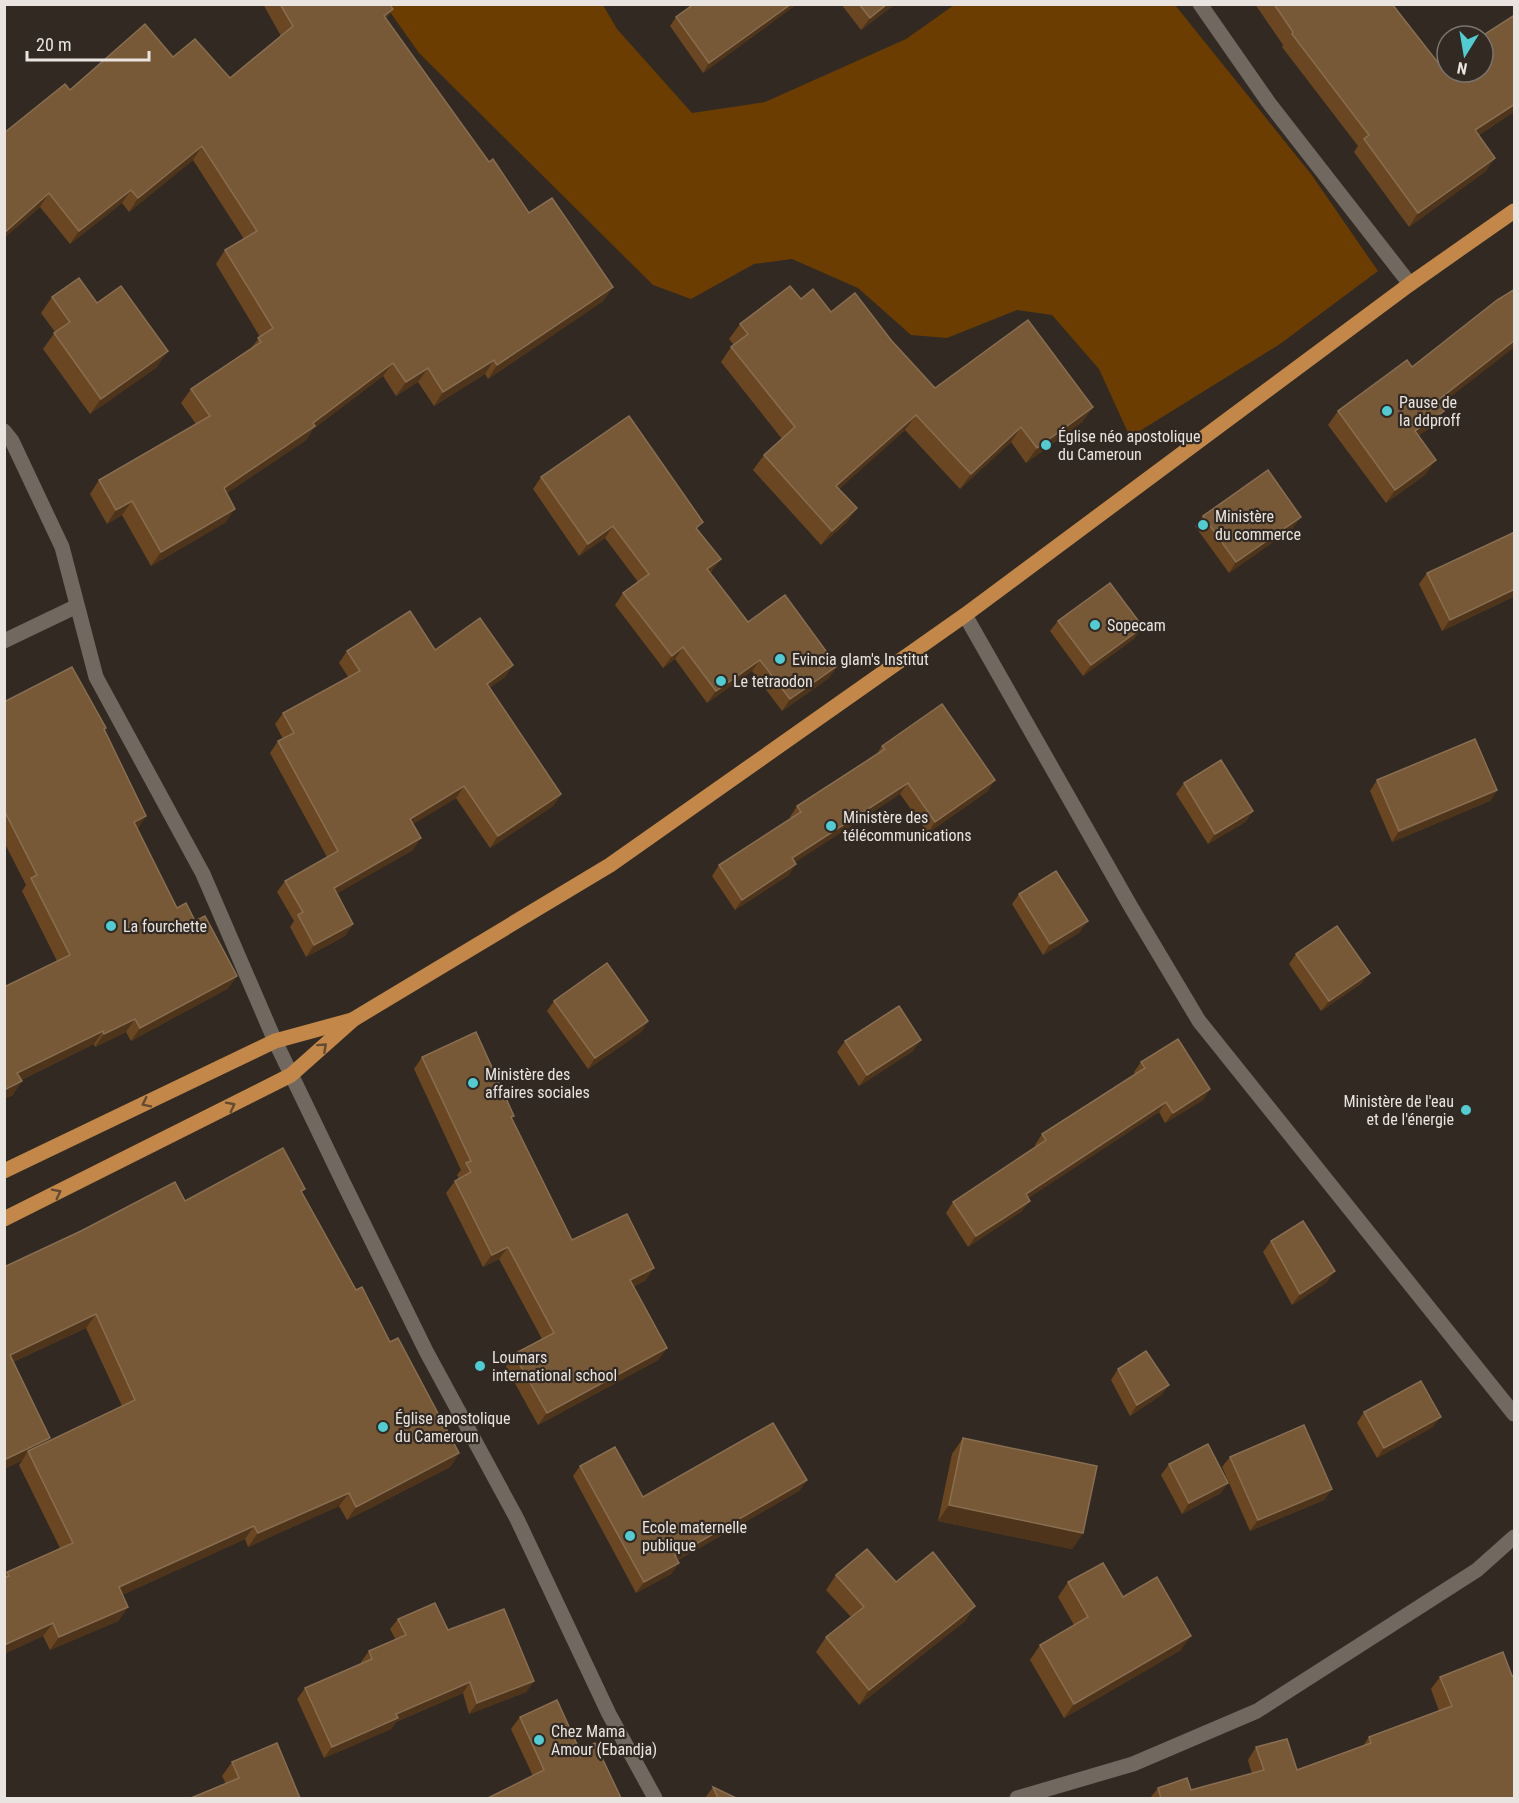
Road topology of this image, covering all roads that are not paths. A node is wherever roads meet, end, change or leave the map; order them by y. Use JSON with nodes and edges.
{"nodes":[{"id":1,"x":1200,"y":4,"type":"edge"},
{"id":2,"x":1515,"y":211,"type":"edge"},
{"id":3,"x":1410,"y":284,"type":"junction"},
{"id":4,"x":4,"y":431,"type":"edge"},
{"id":5,"x":77,"y":606,"type":"junction"},
{"id":6,"x":964,"y":615,"type":"junction"},
{"id":7,"x":4,"y":641,"type":"edge"},
{"id":8,"x":354,"y":1019,"type":"junction"},
{"id":9,"x":275,"y":1041,"type":"junction"},
{"id":10,"x":291,"y":1075,"type":"junction"},
{"id":11,"x":4,"y":1171,"type":"edge"},
{"id":12,"x":4,"y":1219,"type":"edge"},
{"id":13,"x":1515,"y":1414,"type":"edge"},
{"id":14,"x":1515,"y":1537,"type":"edge"},
{"id":15,"x":655,"y":1798,"type":"edge"},
{"id":16,"x":1017,"y":1798,"type":"edge"}],
"edges":[{"from":1,"to":3,"type":"street"},
{"from":2,"to":3,"type":"main road"},
{"from":3,"to":6,"type":"main road"},
{"from":4,"to":5,"type":"street"},
{"from":5,"to":7,"type":"street"},
{"from":5,"to":9,"type":"street"},
{"from":6,"to":8,"type":"main road"},
{"from":6,"to":13,"type":"street"},
{"from":8,"to":9,"type":"main road"},
{"from":10,"to":8,"type":"main road","one_way":true},
{"from":9,"to":10,"type":"street"},
{"from":9,"to":11,"type":"main road","one_way":true},
{"from":12,"to":10,"type":"main road","one_way":true},
{"from":10,"to":15,"type":"street"},
{"from":14,"to":16,"type":"street"}]}
